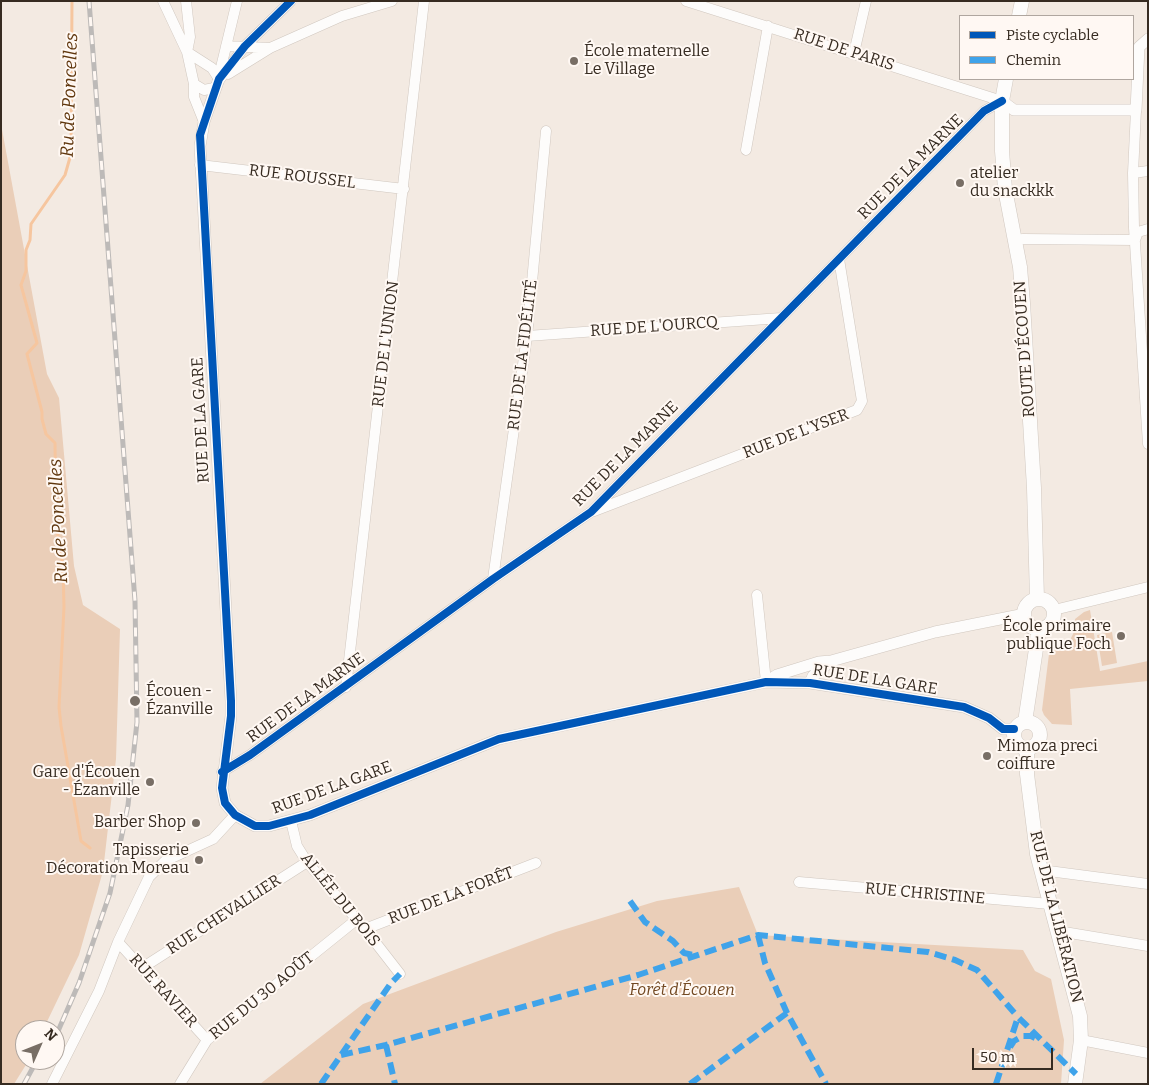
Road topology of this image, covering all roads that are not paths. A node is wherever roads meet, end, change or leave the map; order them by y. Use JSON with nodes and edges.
{"nodes":[{"id":1,"x":163,"y":1,"type":"edge"},
{"id":2,"x":237,"y":1,"type":"edge"},
{"id":3,"x":291,"y":1,"type":"edge"},
{"id":4,"x":392,"y":1,"type":"edge"},
{"id":5,"x":424,"y":1,"type":"edge"},
{"id":6,"x":686,"y":1,"type":"edge"},
{"id":7,"x":866,"y":1,"type":"edge"},
{"id":8,"x":1022,"y":1,"type":"edge"},
{"id":9,"x":187,"y":6,"type":"edge"},
{"id":10,"x":720,"y":6,"type":"edge"},
{"id":11,"x":1019,"y":15,"type":"edge"},
{"id":12,"x":170,"y":19,"type":"junction"},
{"id":13,"x":188,"y":21,"type":"junction"},
{"id":14,"x":768,"y":26,"type":"junction"},
{"id":15,"x":180,"y":38,"type":"junction"},
{"id":16,"x":1148,"y":39,"type":"edge"},
{"id":17,"x":226,"y":46,"type":"junction"},
{"id":18,"x":245,"y":46,"type":"junction"},
{"id":19,"x":270,"y":48,"type":"junction"},
{"id":20,"x":187,"y":52,"type":"junction"},
{"id":21,"x":854,"y":53,"type":"junction"},
{"id":22,"x":224,"y":58,"type":"junction"},
{"id":23,"x":207,"y":66,"type":"junction"},
{"id":24,"x":219,"y":79,"type":"junction"},
{"id":25,"x":1006,"y":80,"type":"edge"},
{"id":26,"x":193,"y":82,"type":"junction"},
{"id":27,"x":1002,"y":101,"type":"junction"},
{"id":28,"x":1136,"y":110,"type":"junction"},
{"id":29,"x":204,"y":122,"type":"junction"},
{"id":30,"x":546,"y":131,"type":"dead end"},
{"id":31,"x":746,"y":150,"type":"dead end"},
{"id":32,"x":200,"y":165,"type":"junction"},
{"id":33,"x":1148,"y":172,"type":"edge"},
{"id":34,"x":1133,"y":173,"type":"junction"},
{"id":35,"x":404,"y":189,"type":"junction"},
{"id":36,"x":1148,"y":229,"type":"edge"},
{"id":37,"x":1135,"y":240,"type":"junction"},
{"id":38,"x":1014,"y":241,"type":"junction"},
{"id":39,"x":839,"y":259,"type":"junction"},
{"id":40,"x":1143,"y":284,"type":"edge"},
{"id":41,"x":781,"y":318,"type":"junction"},
{"id":42,"x":527,"y":336,"type":"junction"},
{"id":43,"x":1148,"y":444,"type":"edge"},
{"id":44,"x":591,"y":512,"type":"junction"},
{"id":45,"x":492,"y":579,"type":"junction"},
{"id":46,"x":1148,"y":587,"type":"edge"},
{"id":47,"x":757,"y":595,"type":"dead end"},
{"id":48,"x":1037,"y":599,"type":"junction"},
{"id":49,"x":1054,"y":610,"type":"junction"},
{"id":50,"x":1025,"y":614,"type":"junction"},
{"id":51,"x":1039,"y":629,"type":"junction"},
{"id":52,"x":831,"y":661,"type":"junction"},
{"id":53,"x":766,"y":682,"type":"junction"},
{"id":54,"x":810,"y":683,"type":"junction"},
{"id":55,"x":346,"y":687,"type":"junction"},
{"id":56,"x":1020,"y":726,"type":"junction"},
{"id":57,"x":1027,"y":749,"type":"junction"},
{"id":58,"x":222,"y":772,"type":"junction"},
{"id":59,"x":235,"y":815,"type":"junction"},
{"id":60,"x":290,"y":820,"type":"junction"},
{"id":61,"x":307,"y":862,"type":"junction"},
{"id":62,"x":536,"y":863,"type":"dead end"},
{"id":63,"x":1041,"y":870,"type":"junction"},
{"id":64,"x":799,"y":882,"type":"dead end"},
{"id":65,"x":1148,"y":884,"type":"edge"},
{"id":66,"x":1050,"y":904,"type":"junction"},
{"id":67,"x":356,"y":920,"type":"junction"},
{"id":68,"x":365,"y":929,"type":"junction"},
{"id":69,"x":1058,"y":931,"type":"junction"},
{"id":70,"x":118,"y":942,"type":"junction"},
{"id":71,"x":1148,"y":946,"type":"edge"},
{"id":72,"x":142,"y":968,"type":"junction"},
{"id":73,"x":400,"y":974,"type":"dead end"},
{"id":74,"x":207,"y":1040,"type":"junction"},
{"id":75,"x":1081,"y":1040,"type":"junction"},
{"id":76,"x":1148,"y":1053,"type":"edge"},
{"id":77,"x":52,"y":1084,"type":"edge"},
{"id":78,"x":180,"y":1084,"type":"edge"},
{"id":79,"x":1075,"y":1084,"type":"edge"}],
"edges":[{"from":1,"to":12,"type":"street"},
{"from":2,"to":17,"type":"street"},
{"from":3,"to":18,"type":"street"},
{"from":4,"to":19,"type":"street"},
{"from":5,"to":35,"type":"street","name":"RUE DE L'UNION"},
{"from":6,"to":10,"type":"street","name":"RUE DE PARIS"},
{"from":7,"to":21,"type":"street"},
{"from":8,"to":11,"type":"main road"},
{"from":9,"to":12,"type":"street"},
{"from":9,"to":13,"type":"street"},
{"from":10,"to":14,"type":"street","name":"RUE DE PARIS"},
{"from":12,"to":15,"type":"street"},
{"from":13,"to":15,"type":"street"},
{"from":13,"to":20,"type":"street"},
{"from":14,"to":21,"type":"street","name":"RUE DE PARIS"},
{"from":14,"to":31,"type":"street"},
{"from":15,"to":20,"type":"street"},
{"from":16,"to":28,"type":"street"},
{"from":17,"to":18,"type":"street"},
{"from":17,"to":22,"type":"street"},
{"from":18,"to":19,"type":"street"},
{"from":18,"to":24,"type":"street"},
{"from":19,"to":24,"type":"street"},
{"from":20,"to":23,"type":"street"},
{"from":20,"to":26,"type":"street"},
{"from":21,"to":27,"type":"street","name":"RUE DE PARIS"},
{"from":22,"to":23,"type":"street"},
{"from":22,"to":24,"type":"street"},
{"from":23,"to":24,"type":"street"},
{"from":23,"to":26,"type":"street"},
{"from":24,"to":26,"type":"street"},
{"from":24,"to":29,"type":"street","name":"RUE DE LA GARE"},
{"from":25,"to":27,"type":"main road","name":"ROUTE D'ÉCOUEN"},
{"from":26,"to":29,"type":"street"},
{"from":27,"to":28,"type":"street"},
{"from":27,"to":38,"type":"main road","name":"ROUTE D'ÉCOUEN"},
{"from":27,"to":39,"type":"street","name":"RUE DE LA MARNE"},
{"from":28,"to":34,"type":"street"},
{"from":29,"to":32,"type":"street","name":"RUE DE LA GARE"},
{"from":30,"to":42,"type":"street","name":"RUE DE LA FIDÉLITÉ"},
{"from":32,"to":35,"type":"street","name":"RUE ROUSSEL"},
{"from":32,"to":58,"type":"street","name":"RUE DE LA GARE"},
{"from":33,"to":34,"type":"street"},
{"from":34,"to":37,"type":"street"},
{"from":35,"to":55,"type":"street","name":"RUE DE L'UNION"},
{"from":36,"to":37,"type":"street"},
{"from":37,"to":38,"type":"street"},
{"from":37,"to":40,"type":"street"},
{"from":38,"to":48,"type":"main road","name":"ROUTE D'ÉCOUEN"},
{"from":39,"to":41,"type":"street","name":"RUE DE LA MARNE"},
{"from":39,"to":44,"type":"street","name":"RUE DE L'YSER"},
{"from":40,"to":43,"type":"street"},
{"from":41,"to":42,"type":"street","name":"RUE DE L'OURCQ"},
{"from":41,"to":44,"type":"street","name":"RUE DE LA MARNE"},
{"from":42,"to":45,"type":"street","name":"RUE DE LA FIDÉLITÉ"},
{"from":44,"to":45,"type":"street","name":"RUE DE LA MARNE"},
{"from":45,"to":55,"type":"street","name":"RUE DE LA MARNE"},
{"from":46,"to":49,"type":"street"},
{"from":47,"to":53,"type":"street"},
{"from":48,"to":49,"type":"main road"},
{"from":48,"to":50,"type":"main road"},
{"from":49,"to":51,"type":"main road"},
{"from":50,"to":51,"type":"main road"},
{"from":50,"to":52,"type":"street"},
{"from":51,"to":56,"type":"main road"},
{"from":52,"to":53,"type":"street"},
{"from":52,"to":54,"type":"street"},
{"from":53,"to":54,"type":"street","name":"RUE DE LA GARE"},
{"from":53,"to":60,"type":"street","name":"RUE DE LA GARE"},
{"from":54,"to":56,"type":"street","name":"RUE DE LA GARE"},
{"from":55,"to":58,"type":"street","name":"RUE DE LA MARNE"},
{"from":56,"to":57,"type":"main road"},
{"from":56,"to":57,"type":"main road"},
{"from":57,"to":63,"type":"main road","name":"RUE DE LA LIBÉRATION"},
{"from":58,"to":59,"type":"street","name":"RUE DE LA GARE"},
{"from":59,"to":60,"type":"street","name":"RUE DE LA GARE"},
{"from":59,"to":70,"type":"street"},
{"from":60,"to":61,"type":"street","name":"ALLÉE DU BOIS"},
{"from":61,"to":67,"type":"street","name":"ALLÉE DU BOIS"},
{"from":61,"to":72,"type":"street","name":"RUE CHEVALLIER"},
{"from":62,"to":68,"type":"street","name":"RUE DE LA FORÊT"},
{"from":63,"to":65,"type":"street"},
{"from":63,"to":66,"type":"main road","name":"RUE DE LA LIBÉRATION"},
{"from":64,"to":66,"type":"street","name":"RUE CHRISTINE"},
{"from":66,"to":69,"type":"main road","name":"RUE DE LA LIBÉRATION"},
{"from":67,"to":68,"type":"street","name":"ALLÉE DU BOIS"},
{"from":67,"to":74,"type":"street","name":"RUE DU 30 AOÛT"},
{"from":68,"to":73,"type":"street","name":"ALLÉE DU BOIS"},
{"from":69,"to":71,"type":"street"},
{"from":69,"to":75,"type":"main road","name":"RUE DE LA LIBÉRATION"},
{"from":70,"to":72,"type":"street","name":"RUE RAVIER"},
{"from":70,"to":77,"type":"street"},
{"from":72,"to":74,"type":"street","name":"RUE RAVIER"},
{"from":74,"to":78,"type":"street","name":"RUE DU 30 AOÛT"},
{"from":75,"to":76,"type":"street"},
{"from":75,"to":79,"type":"main road","name":"RUE DE LA LIBÉRATION"}]}
